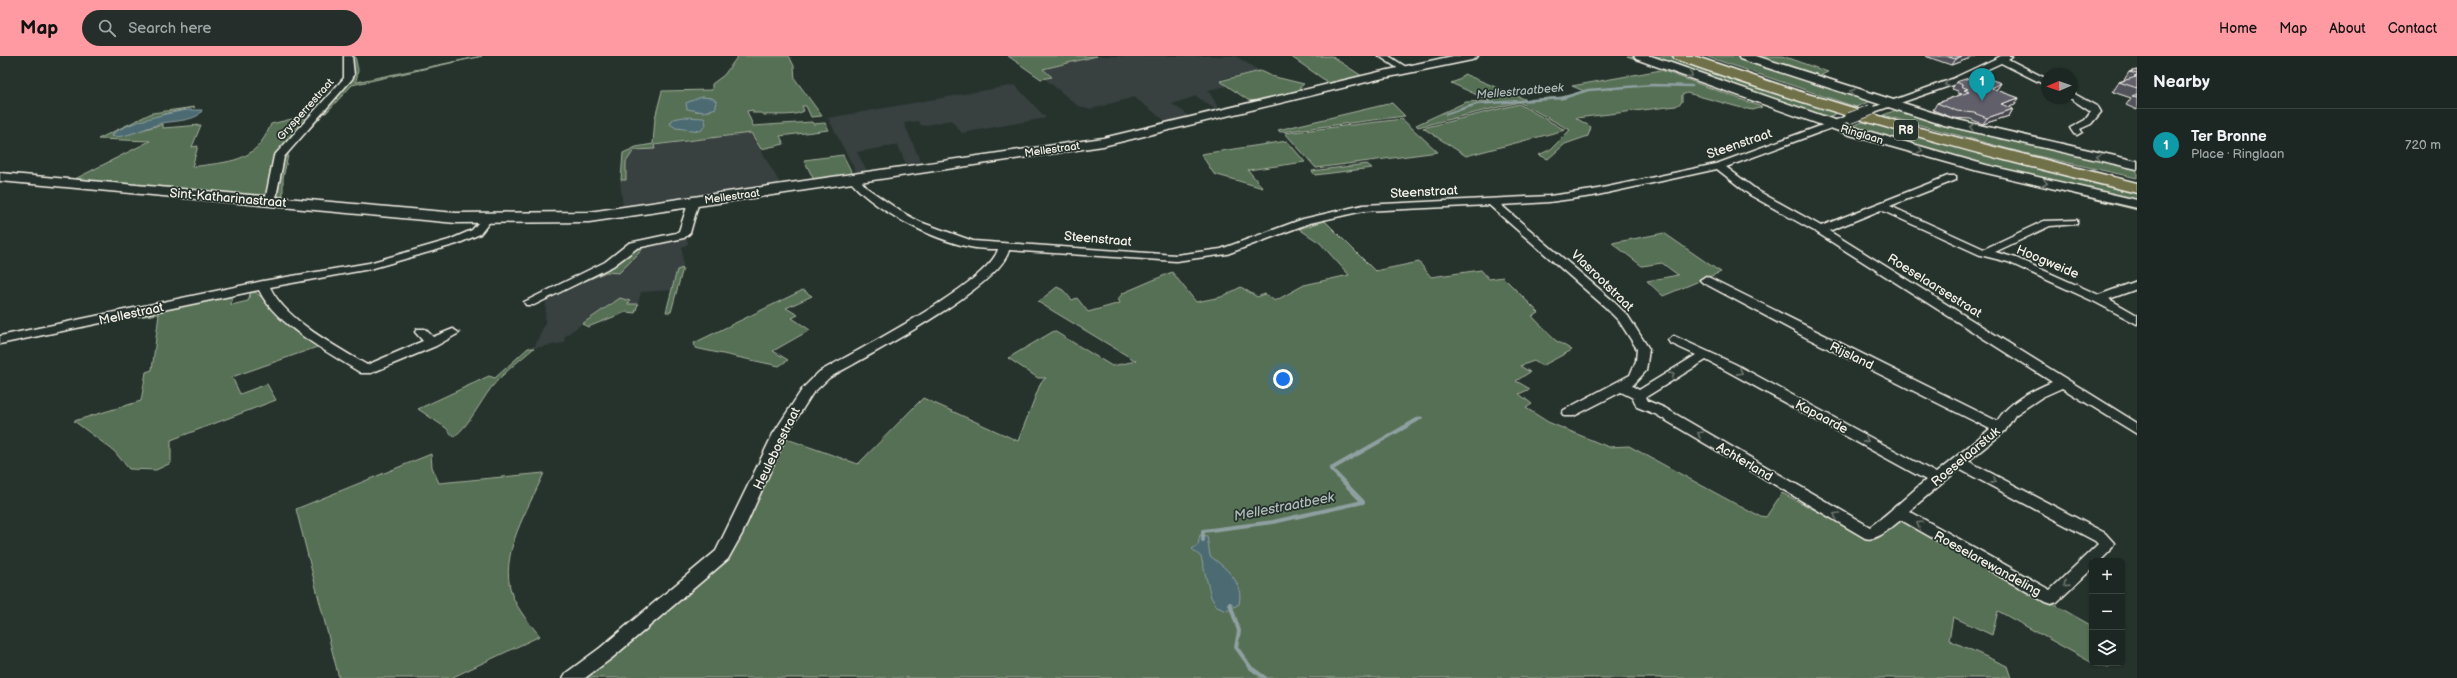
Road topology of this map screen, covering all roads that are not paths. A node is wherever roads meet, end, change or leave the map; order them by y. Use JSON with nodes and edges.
{"nodes":[{"id":1,"x":348,"y":56,"type":"edge"},
{"id":2,"x":1383,"y":56,"type":"edge"},
{"id":3,"x":1472,"y":56,"type":"edge"},
{"id":4,"x":1640,"y":56,"type":"edge"},
{"id":5,"x":1680,"y":56,"type":"edge"},
{"id":6,"x":1695,"y":56,"type":"edge"},
{"id":7,"x":1744,"y":56,"type":"edge"},
{"id":8,"x":2004,"y":57,"type":"edge"},
{"id":9,"x":1405,"y":69,"type":"junction"},
{"id":10,"x":2041,"y":79,"type":"edge"},
{"id":11,"x":2077,"y":98,"type":"edge"},
{"id":12,"x":1890,"y":104,"type":"junction"},
{"id":13,"x":1831,"y":124,"type":"junction"},
{"id":14,"x":2078,"y":132,"type":"dead end"},
{"id":15,"x":2137,"y":165,"type":"edge"},
{"id":16,"x":1719,"y":166,"type":"junction"},
{"id":17,"x":0,"y":178,"type":"edge"},
{"id":18,"x":853,"y":178,"type":"junction"},
{"id":19,"x":1952,"y":178,"type":"dead end"},
{"id":20,"x":2137,"y":181,"type":"edge"},
{"id":21,"x":2137,"y":188,"type":"edge"},
{"id":22,"x":267,"y":200,"type":"junction"},
{"id":23,"x":694,"y":202,"type":"junction"},
{"id":24,"x":1492,"y":202,"type":"junction"},
{"id":25,"x":2137,"y":204,"type":"edge"},
{"id":26,"x":1881,"y":206,"type":"junction"},
{"id":27,"x":486,"y":222,"type":"junction"},
{"id":28,"x":2073,"y":222,"type":"dead end"},
{"id":29,"x":1820,"y":230,"type":"junction"},
{"id":30,"x":1004,"y":246,"type":"junction"},
{"id":31,"x":1984,"y":253,"type":"junction"},
{"id":32,"x":1706,"y":280,"type":"dead end"},
{"id":33,"x":263,"y":285,"type":"junction"},
{"id":34,"x":2137,"y":285,"type":"edge"},
{"id":35,"x":2099,"y":299,"type":"junction"},
{"id":36,"x":530,"y":302,"type":"dead end"},
{"id":37,"x":2137,"y":320,"type":"edge"},
{"id":38,"x":421,"y":332,"type":"dead end"},
{"id":39,"x":453,"y":333,"type":"dead end"},
{"id":40,"x":0,"y":340,"type":"edge"},
{"id":41,"x":1674,"y":340,"type":"dead end"},
{"id":42,"x":432,"y":342,"type":"junction"},
{"id":43,"x":1705,"y":355,"type":"junction"},
{"id":44,"x":2063,"y":382,"type":"junction"},
{"id":45,"x":1624,"y":387,"type":"junction"},
{"id":46,"x":1639,"y":396,"type":"junction"},
{"id":47,"x":1570,"y":413,"type":"dead end"},
{"id":48,"x":2000,"y":428,"type":"junction"},
{"id":49,"x":2137,"y":429,"type":"edge"},
{"id":50,"x":1960,"y":463,"type":"junction"},
{"id":51,"x":1938,"y":480,"type":"junction"},
{"id":52,"x":1900,"y":513,"type":"junction"},
{"id":53,"x":1870,"y":534,"type":"joint"},
{"id":54,"x":572,"y":678,"type":"edge"}],
"edges":[{"from":1,"to":22,"type":"street","name":"Grysperrestraat"},
{"from":2,"to":9,"type":"street"},
{"from":3,"to":9,"type":"street","name":"Mellestraat"},
{"from":4,"to":13,"type":"street","name":"Ringlaan","one_way":true},
{"from":5,"to":21,"type":"highway","number":"R8"},
{"from":6,"to":20,"type":"highway","number":"R8"},
{"from":12,"to":7,"type":"street","one_way":true},
{"from":8,"to":10,"type":"street","name":"Steenstraat"},
{"from":8,"to":12,"type":"street","name":"Steenstraat","one_way":true},
{"from":9,"to":18,"type":"street","name":"Mellestraat"},
{"from":11,"to":14,"type":"street"},
{"from":12,"to":13,"type":"street","name":"Steenstraat","bridge":true},
{"from":15,"to":12,"type":"street","one_way":true},
{"from":13,"to":16,"type":"street","name":"Steenstraat"},
{"from":13,"to":25,"type":"street","name":"Ringlaan","one_way":true},
{"from":16,"to":24,"type":"street","name":"Steenstraat"},
{"from":16,"to":29,"type":"street","name":"Roeselaarsestraat"},
{"from":17,"to":22,"type":"street","name":"Sint-Katharinastraat"},
{"from":18,"to":23,"type":"street","name":"Mellestraat"},
{"from":18,"to":30,"type":"street","name":"Steenstraat"},
{"from":19,"to":26,"type":"street"},
{"from":22,"to":27,"type":"street","name":"Sint-Katharinastraat"},
{"from":23,"to":27,"type":"street","name":"Mellestraat"},
{"from":23,"to":36,"type":"street","name":"Mellestraat"},
{"from":24,"to":30,"type":"street","name":"Steenstraat"},
{"from":24,"to":45,"type":"street","name":"Vlasrootstraat"},
{"from":26,"to":29,"type":"street"},
{"from":26,"to":31,"type":"street","name":"Hoogweide"},
{"from":27,"to":33,"type":"street","name":"Mellestraat"},
{"from":28,"to":31,"type":"street","name":"Hoogweide"},
{"from":29,"to":44,"type":"street","name":"Roeselaarsestraat"},
{"from":30,"to":54,"type":"street","name":"Heulebosstraat"},
{"from":31,"to":35,"type":"street","name":"Hoogweide"},
{"from":32,"to":48,"type":"street","name":"Rijsland"},
{"from":33,"to":40,"type":"street","name":"Mellestraat"},
{"from":33,"to":42,"type":"street"},
{"from":34,"to":35,"type":"street"},
{"from":35,"to":37,"type":"street","name":"Hoogweide"},
{"from":38,"to":42,"type":"street"},
{"from":39,"to":42,"type":"street"},
{"from":41,"to":43,"type":"street","name":"Kapaarde"},
{"from":46,"to":43,"type":"street","one_way":true},
{"from":43,"to":51,"type":"street","name":"Kapaarde","one_way":true},
{"from":44,"to":48,"type":"street","name":"Roeselaarstuk"},
{"from":44,"to":49,"type":"street","name":"Roeselaarsestraat"},
{"from":45,"to":46,"type":"street","name":"Achterland"},
{"from":45,"to":47,"type":"street","name":"Vlasrootstraat"},
{"from":53,"to":46,"type":"street","name":"Achterland","one_way":true},
{"from":48,"to":50,"type":"street","name":"Roeselaarstuk"},
{"from":50,"to":51,"type":"street","name":"Roeselaarstuk"},
{"from":50,"to":52,"type":"street","name":"Roeselarewandeling","one_way":true},
{"from":51,"to":52,"type":"street","name":"Roeselaarstuk"},
{"from":52,"to":53,"type":"street","name":"Roeselaarstuk"}]}
